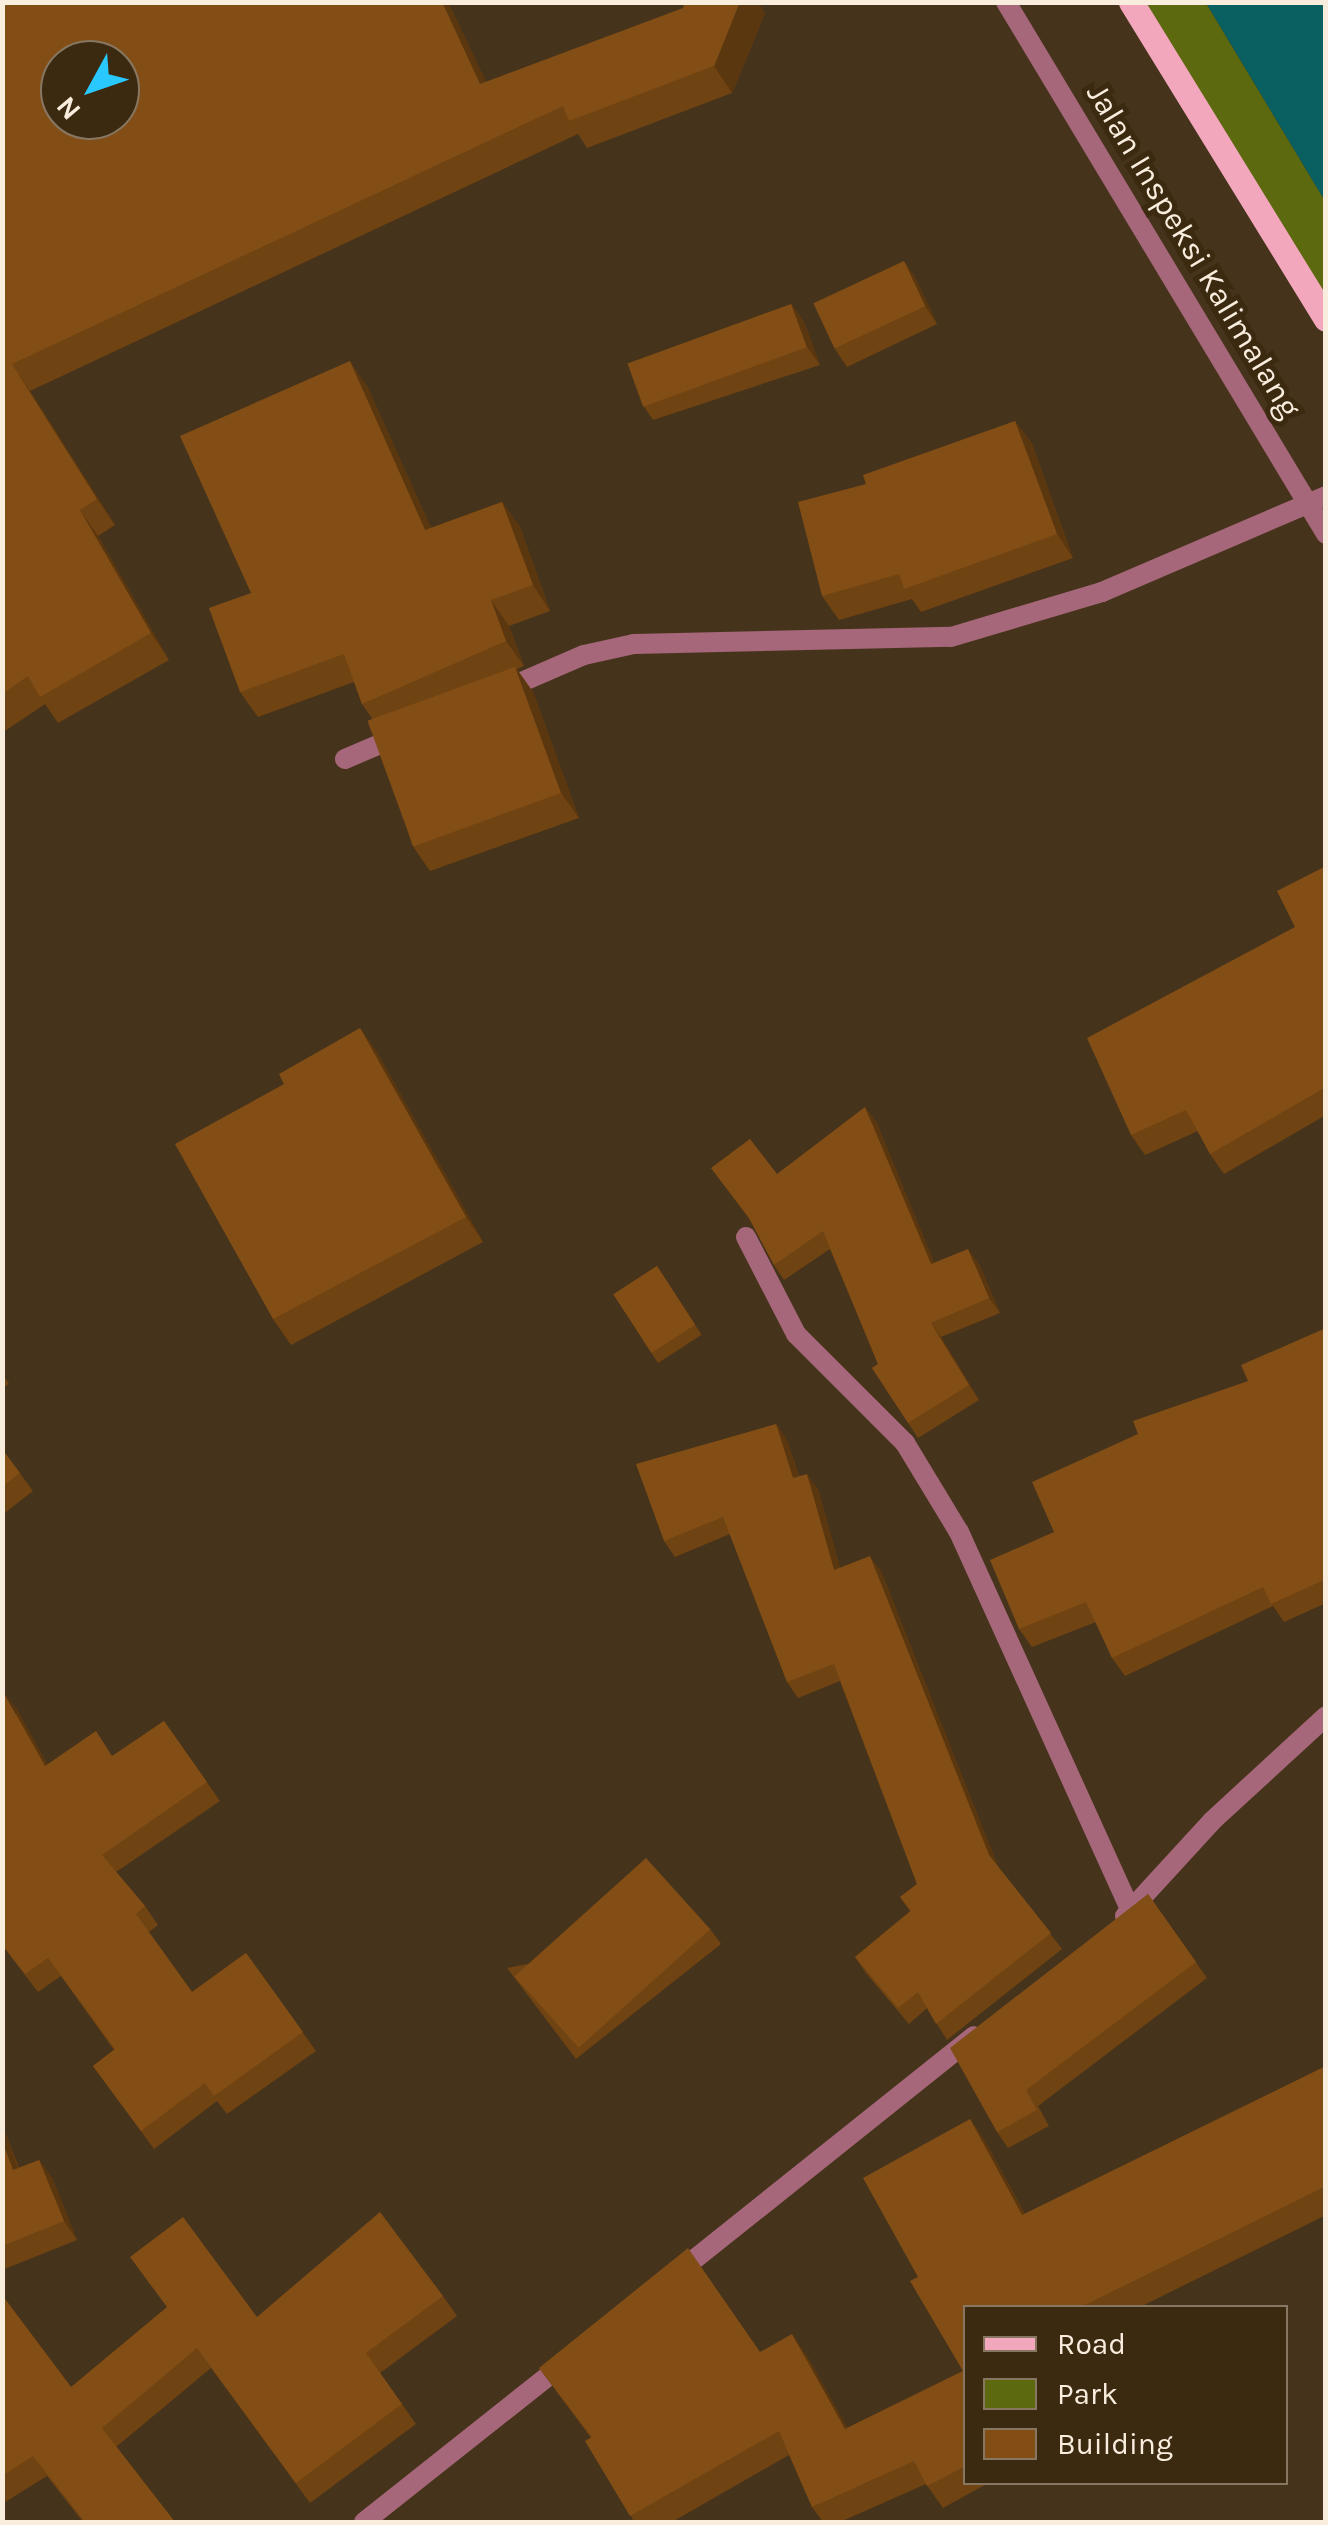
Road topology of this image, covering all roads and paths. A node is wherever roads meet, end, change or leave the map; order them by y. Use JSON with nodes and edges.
{"nodes":[{"id":1,"x":1006,"y":2,"type":"edge"},
{"id":2,"x":1131,"y":2,"type":"edge"},
{"id":3,"x":1326,"y":319,"type":"edge"},
{"id":4,"x":1317,"y":500,"type":"edge"},
{"id":5,"x":1326,"y":534,"type":"edge"},
{"id":6,"x":474,"y":703,"type":"edge"},
{"id":7,"x":419,"y":727,"type":"edge"},
{"id":8,"x":346,"y":759,"type":"dead end"},
{"id":9,"x":746,"y":1238,"type":"edge"},
{"id":10,"x":1326,"y":1716,"type":"edge"},
{"id":11,"x":1131,"y":1911,"type":"junction"},
{"id":12,"x":1100,"y":1936,"type":"edge"},
{"id":13,"x":993,"y":2021,"type":"edge"},
{"id":14,"x":656,"y":2290,"type":"edge"},
{"id":15,"x":579,"y":2351,"type":"edge"},
{"id":16,"x":364,"y":2522,"type":"edge"}],
"edges":[{"from":1,"to":4,"type":"street","name":"Jalan Inspeksi Kalimalang"},
{"from":2,"to":3,"type":"main road"},
{"from":4,"to":5,"type":"street","name":"Jalan Inspeksi Kalimalang"},
{"from":4,"to":6,"type":"street"},
{"from":7,"to":8,"type":"street"},
{"from":9,"to":11,"type":"street"},
{"from":10,"to":11,"type":"street"},
{"from":11,"to":12,"type":"street"},
{"from":13,"to":14,"type":"street"},
{"from":15,"to":16,"type":"street"}]}
